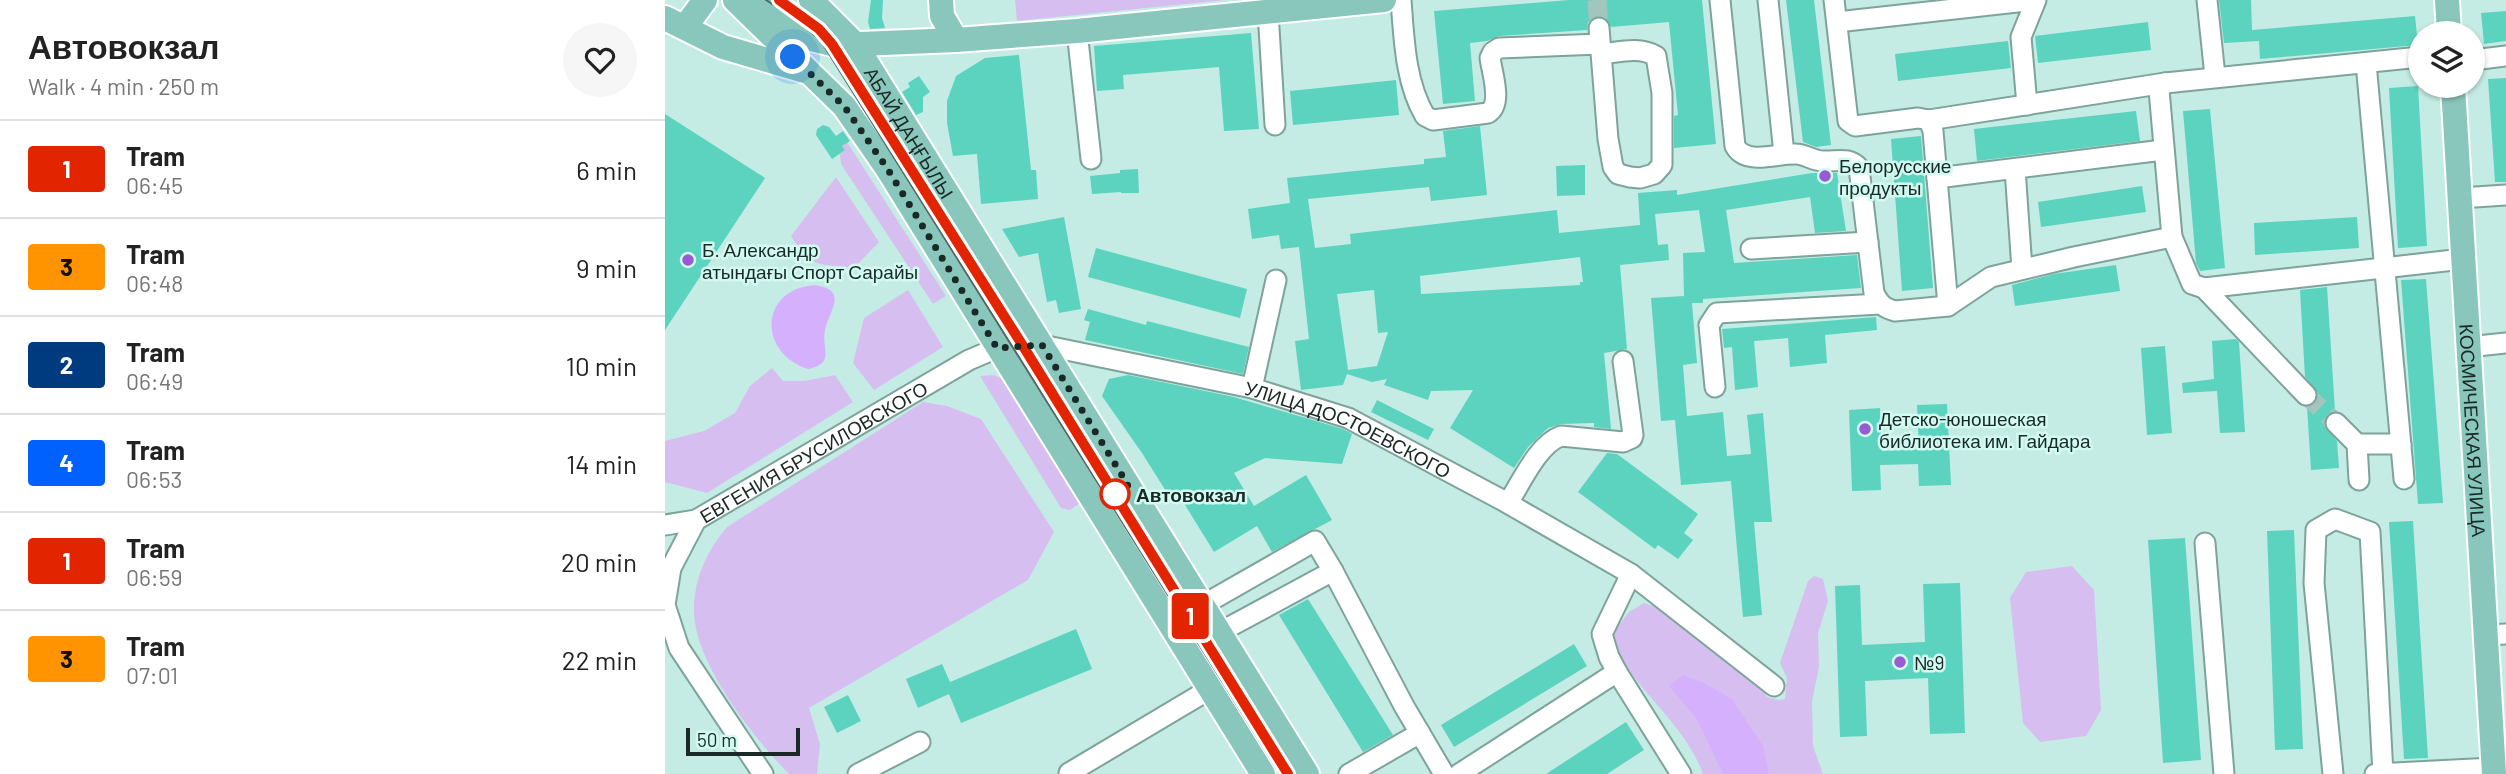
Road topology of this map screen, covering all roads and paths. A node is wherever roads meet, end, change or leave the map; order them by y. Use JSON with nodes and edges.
{"nodes":[{"id":1,"x":705,"y":0,"type":"edge"},
{"id":2,"x":735,"y":0,"type":"edge"},
{"id":3,"x":748,"y":0,"type":"edge"},
{"id":4,"x":811,"y":0,"type":"edge"},
{"id":5,"x":941,"y":0,"type":"edge"},
{"id":6,"x":1384,"y":0,"type":"edge"},
{"id":7,"x":1401,"y":0,"type":"edge"},
{"id":8,"x":1720,"y":0,"type":"edge"},
{"id":9,"x":1768,"y":0,"type":"edge"},
{"id":10,"x":1834,"y":0,"type":"edge"},
{"id":11,"x":2037,"y":0,"type":"edge"},
{"id":12,"x":2207,"y":0,"type":"edge"},
{"id":13,"x":2447,"y":0,"type":"edge"},
{"id":14,"x":1268,"y":12,"type":"junction"},
{"id":15,"x":2448,"y":21,"type":"edge"},
{"id":16,"x":1836,"y":22,"type":"junction"},
{"id":17,"x":675,"y":23,"type":"edge"},
{"id":18,"x":1077,"y":31,"type":"junction"},
{"id":19,"x":956,"y":40,"type":"junction"},
{"id":20,"x":1600,"y":42,"type":"junction"},
{"id":21,"x":855,"y":44,"type":"junction"},
{"id":22,"x":2506,"y":56,"type":"edge"},
{"id":23,"x":2408,"y":58,"type":"edge"},
{"id":24,"x":2485,"y":59,"type":"edge"},
{"id":25,"x":2366,"y":63,"type":"junction"},
{"id":26,"x":809,"y":72,"type":"junction"},
{"id":27,"x":2215,"y":76,"type":"junction"},
{"id":28,"x":2165,"y":83,"type":"junction"},
{"id":29,"x":2454,"y":98,"type":"edge"},
{"id":30,"x":2027,"y":105,"type":"junction"},
{"id":31,"x":1929,"y":120,"type":"junction"},
{"id":32,"x":1275,"y":125,"type":"dead end"},
{"id":33,"x":2163,"y":150,"type":"junction"},
{"id":34,"x":1784,"y":154,"type":"junction"},
{"id":35,"x":1091,"y":159,"type":"dead end"},
{"id":36,"x":2015,"y":169,"type":"junction"},
{"id":37,"x":1937,"y":178,"type":"junction"},
{"id":38,"x":2506,"y":195,"type":"edge"},
{"id":39,"x":2460,"y":198,"type":"junction"},
{"id":40,"x":2172,"y":237,"type":"junction"},
{"id":41,"x":1868,"y":242,"type":"junction"},
{"id":42,"x":1751,"y":249,"type":"dead end"},
{"id":43,"x":2463,"y":259,"type":"junction"},
{"id":44,"x":2387,"y":268,"type":"junction"},
{"id":45,"x":2022,"y":269,"type":"junction"},
{"id":46,"x":1276,"y":281,"type":"dead end"},
{"id":47,"x":2204,"y":288,"type":"junction"},
{"id":48,"x":1880,"y":304,"type":"junction"},
{"id":49,"x":1948,"y":306,"type":"junction"},
{"id":50,"x":2506,"y":344,"type":"edge"},
{"id":51,"x":1042,"y":345,"type":"junction"},
{"id":52,"x":2468,"y":347,"type":"junction"},
{"id":53,"x":997,"y":348,"type":"junction"},
{"id":54,"x":1623,"y":361,"type":"dead end"},
{"id":55,"x":1715,"y":387,"type":"dead end"},
{"id":56,"x":1252,"y":388,"type":"junction"},
{"id":57,"x":2307,"y":395,"type":"tunnel mouth"},
{"id":58,"x":2336,"y":423,"type":"tunnel mouth"},
{"id":59,"x":2357,"y":444,"type":"junction"},
{"id":60,"x":2402,"y":444,"type":"junction"},
{"id":61,"x":2404,"y":479,"type":"dead end"},
{"id":62,"x":2359,"y":480,"type":"dead end"},
{"id":63,"x":1508,"y":503,"type":"junction"},
{"id":64,"x":696,"y":520,"type":"junction"},
{"id":65,"x":665,"y":525,"type":"edge"},
{"id":66,"x":2205,"y":543,"type":"dead end"},
{"id":67,"x":1333,"y":571,"type":"junction"},
{"id":68,"x":1631,"y":574,"type":"junction"},
{"id":69,"x":1203,"y":606,"type":"junction"},
{"id":70,"x":1220,"y":632,"type":"junction"},
{"id":71,"x":2496,"y":634,"type":"edge"},
{"id":72,"x":1617,"y":672,"type":"junction"},
{"id":73,"x":1774,"y":686,"type":"dead end"},
{"id":74,"x":1210,"y":689,"type":"junction"},
{"id":75,"x":1420,"y":733,"type":"junction"},
{"id":76,"x":920,"y":742,"type":"dead end"},
{"id":77,"x":2494,"y":771,"type":"edge"},
{"id":78,"x":1069,"y":773,"type":"edge"},
{"id":79,"x":2408,"y":773,"type":"edge"},
{"id":80,"x":763,"y":774,"type":"edge"},
{"id":81,"x":858,"y":774,"type":"edge"},
{"id":82,"x":1263,"y":774,"type":"edge"},
{"id":83,"x":1307,"y":774,"type":"edge"},
{"id":84,"x":1349,"y":774,"type":"edge"},
{"id":85,"x":1444,"y":774,"type":"edge"},
{"id":86,"x":1459,"y":774,"type":"edge"},
{"id":87,"x":1681,"y":774,"type":"edge"},
{"id":88,"x":2224,"y":774,"type":"edge"},
{"id":89,"x":2333,"y":774,"type":"edge"},
{"id":90,"x":2375,"y":774,"type":"edge"},
{"id":91,"x":2383,"y":774,"type":"edge"}],
"edges":[{"from":1,"to":17,"type":"main road"},
{"from":2,"to":26,"type":"main road","name":"АБАЙ ДАҢҒЫЛЫ"},
{"from":3,"to":21,"type":"main road"},
{"from":4,"to":21,"type":"main road","name":"АБАЙ ДАҢҒЫЛЫ"},
{"from":5,"to":19,"type":"main road"},
{"from":6,"to":14,"type":"main road"},
{"from":7,"to":20,"type":"street"},
{"from":8,"to":34,"type":"street"},
{"from":9,"to":34,"type":"street"},
{"from":10,"to":16,"type":"street"},
{"from":11,"to":16,"type":"street"},
{"from":11,"to":30,"type":"street"},
{"from":12,"to":27,"type":"street"},
{"from":13,"to":15,"type":"main road"},
{"from":14,"to":18,"type":"main road"},
{"from":14,"to":32,"type":"street"},
{"from":16,"to":31,"type":"street"},
{"from":17,"to":26,"type":"main road"},
{"from":18,"to":19,"type":"main road"},
{"from":18,"to":35,"type":"street"},
{"from":19,"to":21,"type":"main road"},
{"from":20,"to":20,"type":"street"},
{"from":21,"to":51,"type":"main road","name":"АБАЙ ДАҢҒЫЛЫ"},
{"from":22,"to":24,"type":"street"},
{"from":23,"to":25,"type":"street"},
{"from":25,"to":27,"type":"street"},
{"from":25,"to":44,"type":"street"},
{"from":26,"to":53,"type":"main road","name":"АБАЙ ДАҢҒЫЛЫ"},
{"from":27,"to":28,"type":"street"},
{"from":28,"to":30,"type":"street"},
{"from":28,"to":33,"type":"street"},
{"from":29,"to":39,"type":"main road","name":"КОСМИЧЕСКАЯ УЛИЦА"},
{"from":30,"to":31,"type":"street"},
{"from":31,"to":37,"type":"street"},
{"from":33,"to":36,"type":"street"},
{"from":33,"to":40,"type":"street"},
{"from":34,"to":41,"type":"street"},
{"from":36,"to":37,"type":"street"},
{"from":36,"to":45,"type":"street"},
{"from":37,"to":49,"type":"street"},
{"from":38,"to":39,"type":"street"},
{"from":39,"to":43,"type":"main road","name":"КОСМИЧЕСКАЯ УЛИЦА"},
{"from":40,"to":45,"type":"street"},
{"from":40,"to":47,"type":"street"},
{"from":41,"to":42,"type":"street"},
{"from":41,"to":48,"type":"street"},
{"from":43,"to":44,"type":"street"},
{"from":43,"to":52,"type":"main road","name":"КОСМИЧЕСКАЯ УЛИЦА"},
{"from":44,"to":47,"type":"street"},
{"from":44,"to":60,"type":"street"},
{"from":45,"to":49,"type":"street"},
{"from":46,"to":56,"type":"street"},
{"from":47,"to":57,"type":"street"},
{"from":48,"to":49,"type":"street"},
{"from":48,"to":55,"type":"street"},
{"from":50,"to":52,"type":"street"},
{"from":51,"to":53,"type":"street","name":"УЛИЦА ДОСТОЕВСКОГО"},
{"from":51,"to":56,"type":"street","name":"УЛИЦА ДОСТОЕВСКОГО"},
{"from":51,"to":69,"type":"main road","name":"АБАЙ ДАҢҒЫЛЫ"},
{"from":52,"to":71,"type":"main road","name":"КОСМИЧЕСКАЯ УЛИЦА"},
{"from":53,"to":64,"type":"street","name":"ЕВГЕНИЯ БРУСИЛОВСКОГО"},
{"from":53,"to":74,"type":"main road","name":"АБАЙ ДАҢҒЫЛЫ"},
{"from":54,"to":63,"type":"street"},
{"from":56,"to":63,"type":"street","name":"УЛИЦА ДОСТОЕВСКОГО"},
{"from":58,"to":59,"type":"street"},
{"from":59,"to":60,"type":"street"},
{"from":59,"to":62,"type":"street"},
{"from":60,"to":61,"type":"street"},
{"from":63,"to":68,"type":"street","name":"УЛИЦА ДОСТОЕВСКОГО"},
{"from":64,"to":65,"type":"street"},
{"from":64,"to":80,"type":"street","name":"ЕВГЕНИЯ БРУСИЛОВСКОГО"},
{"from":66,"to":88,"type":"street"},
{"from":67,"to":69,"type":"street"},
{"from":67,"to":70,"type":"street"},
{"from":67,"to":75,"type":"street"},
{"from":68,"to":72,"type":"street"},
{"from":68,"to":73,"type":"street","name":"УЛИЦА ДОСТОЕВСКОГО"},
{"from":69,"to":70,"type":"main road","name":"АБАЙ ДАҢҒЫЛЫ"},
{"from":70,"to":83,"type":"main road","name":"АБАЙ ДАҢҒЫЛЫ"},
{"from":71,"to":77,"type":"main road","name":"КОСМИЧЕСКАЯ УЛИЦА"},
{"from":72,"to":86,"type":"street"},
{"from":72,"to":87,"type":"street"},
{"from":74,"to":78,"type":"street"},
{"from":74,"to":82,"type":"main road","name":"АБАЙ ДАҢҒЫЛЫ"},
{"from":75,"to":84,"type":"street"},
{"from":75,"to":85,"type":"street"},
{"from":76,"to":81,"type":"street"},
{"from":77,"to":79,"type":"street"},
{"from":79,"to":91,"type":"street"},
{"from":89,"to":91,"type":"street"},
{"from":90,"to":91,"type":"street"}]}
